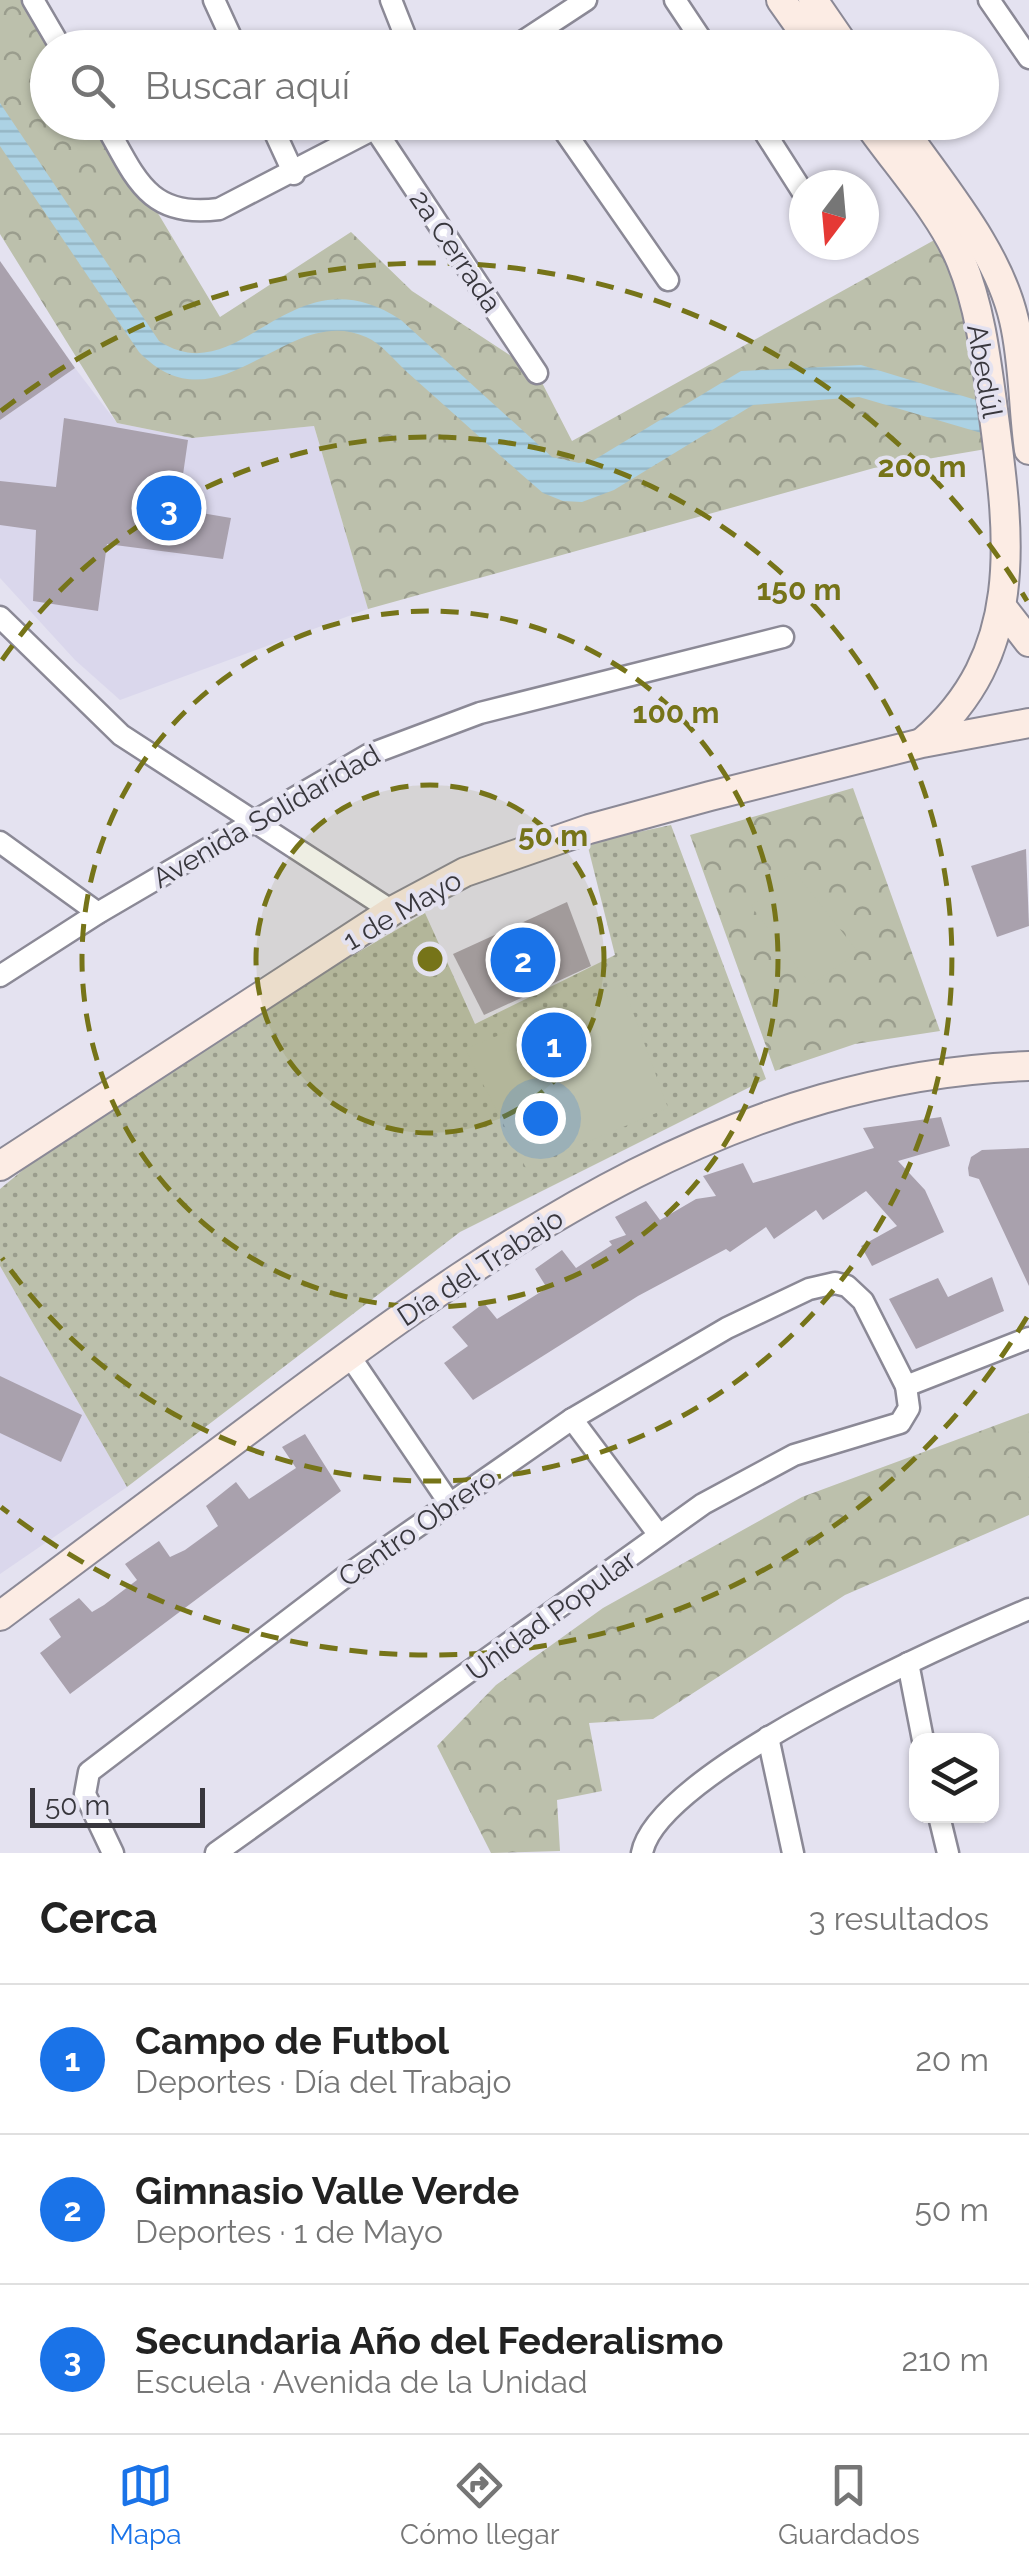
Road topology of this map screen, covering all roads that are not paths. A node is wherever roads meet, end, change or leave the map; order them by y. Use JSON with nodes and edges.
{"nodes":[{"id":1,"x":33,"y":0,"type":"edge"},
{"id":2,"x":214,"y":0,"type":"edge"},
{"id":3,"x":391,"y":0,"type":"edge"},
{"id":4,"x":675,"y":0,"type":"edge"},
{"id":5,"x":782,"y":0,"type":"edge"},
{"id":6,"x":813,"y":0,"type":"edge"},
{"id":7,"x":989,"y":0,"type":"edge"},
{"id":8,"x":574,"y":4,"type":"edge"},
{"id":9,"x":1002,"y":19,"type":"junction"},
{"id":10,"x":50,"y":30,"type":"edge"},
{"id":11,"x":228,"y":30,"type":"edge"},
{"id":12,"x":403,"y":30,"type":"edge"},
{"id":13,"x":538,"y":30,"type":"edge"},
{"id":14,"x":696,"y":30,"type":"edge"},
{"id":15,"x":802,"y":30,"type":"edge"},
{"id":16,"x":834,"y":30,"type":"edge"},
{"id":17,"x":1029,"y":30,"type":"edge"},
{"id":18,"x":1029,"y":58,"type":"edge"},
{"id":19,"x":114,"y":140,"type":"edge"},
{"id":20,"x":278,"y":140,"type":"edge"},
{"id":21,"x":356,"y":140,"type":"edge"},
{"id":22,"x":390,"y":140,"type":"edge"},
{"id":23,"x":571,"y":140,"type":"edge"},
{"id":24,"x":770,"y":140,"type":"edge"},
{"id":25,"x":880,"y":140,"type":"edge"},
{"id":26,"x":910,"y":140,"type":"edge"},
{"id":27,"x":789,"y":171,"type":"edge"},
{"id":28,"x":294,"y":174,"type":"junction"},
{"id":29,"x":668,"y":280,"type":"dead end"},
{"id":30,"x":1024,"y":356,"type":"edge"},
{"id":31,"x":986,"y":359,"type":"junction"},
{"id":32,"x":537,"y":372,"type":"dead end"},
{"id":33,"x":1029,"y":450,"type":"edge"},
{"id":34,"x":1002,"y":608,"type":"junction"},
{"id":35,"x":0,"y":616,"type":"edge"},
{"id":36,"x":783,"y":638,"type":"dead end"},
{"id":37,"x":1029,"y":642,"type":"edge"},
{"id":38,"x":1029,"y":722,"type":"edge"},
{"id":39,"x":922,"y":743,"type":"junction"},
{"id":40,"x":251,"y":822,"type":"junction"},
{"id":41,"x":0,"y":842,"type":"edge"},
{"id":42,"x":392,"y":911,"type":"junction"},
{"id":43,"x":98,"y":913,"type":"junction"},
{"id":44,"x":0,"y":976,"type":"edge"},
{"id":45,"x":1029,"y":1066,"type":"edge"},
{"id":46,"x":0,"y":1166,"type":"edge"},
{"id":47,"x":1029,"y":1338,"type":"edge"},
{"id":48,"x":349,"y":1355,"type":"junction"},
{"id":49,"x":906,"y":1386,"type":"junction"},
{"id":50,"x":572,"y":1419,"type":"junction"},
{"id":51,"x":450,"y":1504,"type":"junction"},
{"id":52,"x":659,"y":1535,"type":"junction"},
{"id":53,"x":1029,"y":1610,"type":"edge"},
{"id":54,"x":0,"y":1616,"type":"edge"},
{"id":55,"x":908,"y":1663,"type":"junction"},
{"id":56,"x":922,"y":1733,"type":"edge"},
{"id":57,"x":768,"y":1737,"type":"junction"},
{"id":58,"x":940,"y":1823,"type":"edge"},
{"id":59,"x":113,"y":1853,"type":"edge"},
{"id":60,"x":216,"y":1853,"type":"edge"},
{"id":61,"x":642,"y":1853,"type":"edge"},
{"id":62,"x":793,"y":1853,"type":"edge"},
{"id":63,"x":948,"y":1853,"type":"edge"}],
"edges":[{"from":1,"to":10,"type":"street"},
{"from":2,"to":11,"type":"street"},
{"from":3,"to":12,"type":"street"},
{"from":4,"to":14,"type":"street"},
{"from":5,"to":15,"type":"street"},
{"from":6,"to":16,"type":"street"},
{"from":7,"to":9,"type":"street"},
{"from":8,"to":13,"type":"street"},
{"from":9,"to":17,"type":"street"},
{"from":9,"to":18,"type":"street"},
{"from":19,"to":28,"type":"street"},
{"from":20,"to":28,"type":"street"},
{"from":21,"to":28,"type":"street"},
{"from":22,"to":32,"type":"street","name":"2a Cerrada"},
{"from":23,"to":29,"type":"street"},
{"from":24,"to":27,"type":"street"},
{"from":25,"to":31,"type":"street","name":"Abedúl"},
{"from":26,"to":30,"type":"street","name":"Abedúl"},
{"from":30,"to":31,"type":"street"},
{"from":30,"to":33,"type":"street","name":"Abedúl"},
{"from":31,"to":34,"type":"street","name":"Abedúl"},
{"from":34,"to":37,"type":"street"},
{"from":34,"to":39,"type":"street","name":"Abedúl"},
{"from":35,"to":40,"type":"street"},
{"from":36,"to":40,"type":"street","name":"Avenida Solidaridad"},
{"from":38,"to":39,"type":"street","name":"1 de Mayo"},
{"from":39,"to":42,"type":"street","name":"1 de Mayo"},
{"from":40,"to":42,"type":"street"},
{"from":40,"to":43,"type":"street","name":"Avenida Solidaridad"},
{"from":41,"to":43,"type":"street"},
{"from":42,"to":46,"type":"street","name":"1 de Mayo"},
{"from":43,"to":44,"type":"street","name":"Avenida Solidaridad"},
{"from":45,"to":48,"type":"street","name":"Día del Trabajo"},
{"from":47,"to":49,"type":"street"},
{"from":48,"to":51,"type":"street"},
{"from":48,"to":54,"type":"street","name":"Día del Trabajo"},
{"from":49,"to":50,"type":"street","name":"Centro Obrero"},
{"from":49,"to":52,"type":"street","name":"Unidad Popular"},
{"from":50,"to":51,"type":"street","name":"Centro Obrero"},
{"from":50,"to":52,"type":"street"},
{"from":51,"to":59,"type":"street","name":"Centro Obrero"},
{"from":52,"to":60,"type":"street","name":"Unidad Popular"},
{"from":53,"to":55,"type":"street"},
{"from":55,"to":56,"type":"street"},
{"from":55,"to":57,"type":"street"},
{"from":57,"to":61,"type":"street"},
{"from":57,"to":62,"type":"street"},
{"from":58,"to":63,"type":"street"}]}
